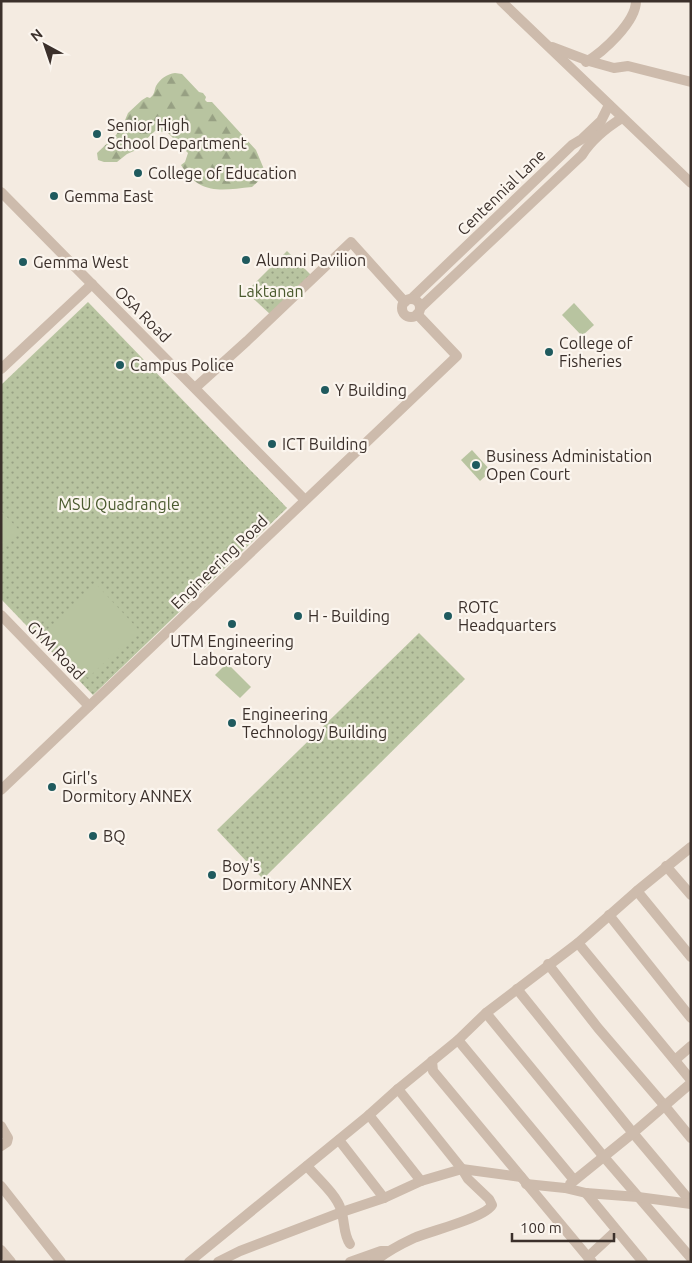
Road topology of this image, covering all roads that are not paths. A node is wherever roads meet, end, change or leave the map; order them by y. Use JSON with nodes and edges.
{"nodes":[{"id":1,"x":501,"y":1,"type":"edge"},
{"id":2,"x":636,"y":1,"type":"edge"},
{"id":3,"x":548,"y":46,"type":"junction"},
{"id":4,"x":589,"y":61,"type":"junction"},
{"id":5,"x":572,"y":70,"type":"junction"},
{"id":6,"x":691,"y":82,"type":"edge"},
{"id":7,"x":609,"y":105,"type":"junction"},
{"id":8,"x":622,"y":118,"type":"junction"},
{"id":9,"x":604,"y":125,"type":"junction"},
{"id":10,"x":593,"y":135,"type":"junction"},
{"id":11,"x":572,"y":145,"type":"junction"},
{"id":12,"x":582,"y":155,"type":"junction"},
{"id":13,"x":541,"y":174,"type":"junction"},
{"id":14,"x":551,"y":184,"type":"junction"},
{"id":15,"x":691,"y":184,"type":"edge"},
{"id":16,"x":1,"y":192,"type":"edge"},
{"id":17,"x":497,"y":216,"type":"junction"},
{"id":18,"x":506,"y":226,"type":"junction"},
{"id":19,"x":456,"y":255,"type":"junction"},
{"id":20,"x":466,"y":264,"type":"junction"},
{"id":21,"x":92,"y":284,"type":"junction"},
{"id":22,"x":408,"y":301,"type":"junction"},
{"id":23,"x":419,"y":311,"type":"junction"},
{"id":24,"x":1,"y":369,"type":"edge"},
{"id":25,"x":195,"y":388,"type":"junction"},
{"id":26,"x":305,"y":500,"type":"junction"},
{"id":27,"x":1,"y":615,"type":"edge"},
{"id":28,"x":89,"y":706,"type":"junction"},
{"id":29,"x":1,"y":790,"type":"edge"},
{"id":30,"x":691,"y":847,"type":"edge"},
{"id":31,"x":666,"y":866,"type":"junction"},
{"id":32,"x":637,"y":891,"type":"junction"},
{"id":33,"x":691,"y":896,"type":"edge"},
{"id":34,"x":609,"y":915,"type":"junction"},
{"id":35,"x":578,"y":943,"type":"junction"},
{"id":36,"x":691,"y":957,"type":"edge"},
{"id":37,"x":548,"y":964,"type":"junction"},
{"id":38,"x":517,"y":989,"type":"junction"},
{"id":39,"x":486,"y":1013,"type":"junction"},
{"id":40,"x":691,"y":1018,"type":"edge"},
{"id":41,"x":458,"y":1040,"type":"junction"},
{"id":42,"x":691,"y":1046,"type":"edge"},
{"id":43,"x":675,"y":1060,"type":"junction"},
{"id":44,"x":433,"y":1066,"type":"junction"},
{"id":45,"x":691,"y":1081,"type":"edge"},
{"id":46,"x":398,"y":1089,"type":"junction"},
{"id":47,"x":664,"y":1105,"type":"junction"},
{"id":48,"x":369,"y":1116,"type":"junction"},
{"id":49,"x":1,"y":1126,"type":"edge"},
{"id":50,"x":633,"y":1133,"type":"junction"},
{"id":51,"x":691,"y":1138,"type":"edge"},
{"id":52,"x":339,"y":1140,"type":"junction"},
{"id":53,"x":1,"y":1146,"type":"edge"},
{"id":54,"x":604,"y":1157,"type":"junction"},
{"id":55,"x":307,"y":1166,"type":"junction"},
{"id":56,"x":462,"y":1169,"type":"junction"},
{"id":57,"x":524,"y":1180,"type":"junction"},
{"id":58,"x":574,"y":1180,"type":"junction"},
{"id":59,"x":421,"y":1182,"type":"junction"},
{"id":60,"x":1,"y":1186,"type":"edge"},
{"id":61,"x":565,"y":1188,"type":"junction"},
{"id":62,"x":586,"y":1193,"type":"junction"},
{"id":63,"x":5,"y":1197,"type":"edge"},
{"id":64,"x":638,"y":1197,"type":"junction"},
{"id":65,"x":384,"y":1198,"type":"junction"},
{"id":66,"x":691,"y":1203,"type":"edge"},
{"id":67,"x":342,"y":1212,"type":"junction"},
{"id":68,"x":616,"y":1231,"type":"junction"},
{"id":69,"x":350,"y":1244,"type":"dead end"},
{"id":70,"x":1,"y":1250,"type":"edge"},
{"id":71,"x":382,"y":1258,"type":"edge"},
{"id":72,"x":691,"y":1258,"type":"edge"},
{"id":73,"x":590,"y":1259,"type":"edge"},
{"id":74,"x":11,"y":1262,"type":"edge"},
{"id":75,"x":61,"y":1262,"type":"edge"},
{"id":76,"x":189,"y":1262,"type":"edge"},
{"id":77,"x":218,"y":1262,"type":"edge"},
{"id":78,"x":350,"y":1262,"type":"edge"},
{"id":79,"x":643,"y":1262,"type":"edge"}],
"edges":[{"from":1,"to":3,"type":"street"},
{"from":2,"to":4,"type":"street"},
{"from":3,"to":4,"type":"street"},
{"from":3,"to":5,"type":"street"},
{"from":4,"to":5,"type":"street"},
{"from":4,"to":6,"type":"street"},
{"from":5,"to":7,"type":"street"},
{"from":7,"to":8,"type":"street"},
{"from":7,"to":9,"type":"street","name":"Centennial Lane"},
{"from":8,"to":9,"type":"street","name":"Centennial Lane"},
{"from":8,"to":15,"type":"street"},
{"from":9,"to":10,"type":"street","name":"Centennial Lane"},
{"from":10,"to":11,"type":"street","name":"Centennial Lane"},
{"from":10,"to":12,"type":"street","name":"Centennial Lane"},
{"from":11,"to":12,"type":"street"},
{"from":11,"to":13,"type":"street","name":"Centennial Lane"},
{"from":12,"to":14,"type":"street","name":"Centennial Lane"},
{"from":13,"to":14,"type":"street"},
{"from":13,"to":17,"type":"street","name":"Centennial Lane"},
{"from":14,"to":18,"type":"street","name":"Centennial Lane"},
{"from":16,"to":21,"type":"street","name":"OSA Road"},
{"from":17,"to":18,"type":"street"},
{"from":17,"to":19,"type":"street","name":"Centennial Lane"},
{"from":18,"to":20,"type":"street","name":"Centennial Lane"},
{"from":19,"to":20,"type":"street"},
{"from":19,"to":22,"type":"street","name":"Centennial Lane"},
{"from":20,"to":23,"type":"street","name":"Centennial Lane"},
{"from":21,"to":24,"type":"street"},
{"from":21,"to":25,"type":"street","name":"OSA Road"},
{"from":22,"to":23,"type":"street"},
{"from":22,"to":23,"type":"street"},
{"from":22,"to":25,"type":"street"},
{"from":23,"to":26,"type":"street","name":"Engineering Road"},
{"from":25,"to":26,"type":"street","name":"OSA Road"},
{"from":26,"to":28,"type":"street","name":"Engineering Road"},
{"from":27,"to":28,"type":"street","name":"GYM Road"},
{"from":28,"to":29,"type":"street","name":"Engineering Road"},
{"from":30,"to":31,"type":"street"},
{"from":31,"to":32,"type":"street"},
{"from":31,"to":33,"type":"street"},
{"from":32,"to":34,"type":"street"},
{"from":32,"to":36,"type":"street"},
{"from":34,"to":35,"type":"street"},
{"from":34,"to":40,"type":"street"},
{"from":35,"to":37,"type":"street"},
{"from":35,"to":43,"type":"street"},
{"from":37,"to":38,"type":"street"},
{"from":37,"to":47,"type":"street"},
{"from":38,"to":39,"type":"street"},
{"from":38,"to":50,"type":"street"},
{"from":39,"to":41,"type":"street"},
{"from":39,"to":54,"type":"street"},
{"from":41,"to":44,"type":"street"},
{"from":41,"to":58,"type":"street"},
{"from":42,"to":43,"type":"street"},
{"from":43,"to":45,"type":"street"},
{"from":44,"to":46,"type":"street"},
{"from":44,"to":57,"type":"street"},
{"from":45,"to":47,"type":"street"},
{"from":46,"to":48,"type":"street"},
{"from":46,"to":56,"type":"street"},
{"from":47,"to":50,"type":"street"},
{"from":47,"to":51,"type":"street"},
{"from":48,"to":52,"type":"street"},
{"from":48,"to":59,"type":"street"},
{"from":49,"to":53,"type":"street"},
{"from":50,"to":54,"type":"street"},
{"from":50,"to":66,"type":"street"},
{"from":52,"to":55,"type":"street"},
{"from":52,"to":65,"type":"street"},
{"from":54,"to":58,"type":"street"},
{"from":54,"to":64,"type":"street"},
{"from":55,"to":67,"type":"street"},
{"from":55,"to":76,"type":"street"},
{"from":56,"to":57,"type":"street"},
{"from":56,"to":59,"type":"street"},
{"from":56,"to":71,"type":"street"},
{"from":57,"to":61,"type":"street"},
{"from":57,"to":73,"type":"street"},
{"from":58,"to":61,"type":"street"},
{"from":59,"to":65,"type":"street"},
{"from":60,"to":63,"type":"street"},
{"from":61,"to":62,"type":"street"},
{"from":62,"to":64,"type":"street"},
{"from":62,"to":68,"type":"street"},
{"from":63,"to":75,"type":"street"},
{"from":64,"to":66,"type":"street"},
{"from":64,"to":72,"type":"street"},
{"from":65,"to":67,"type":"street"},
{"from":67,"to":69,"type":"street"},
{"from":67,"to":77,"type":"street"},
{"from":68,"to":73,"type":"street"},
{"from":68,"to":79,"type":"street"},
{"from":70,"to":74,"type":"street"},
{"from":71,"to":78,"type":"street"}]}
